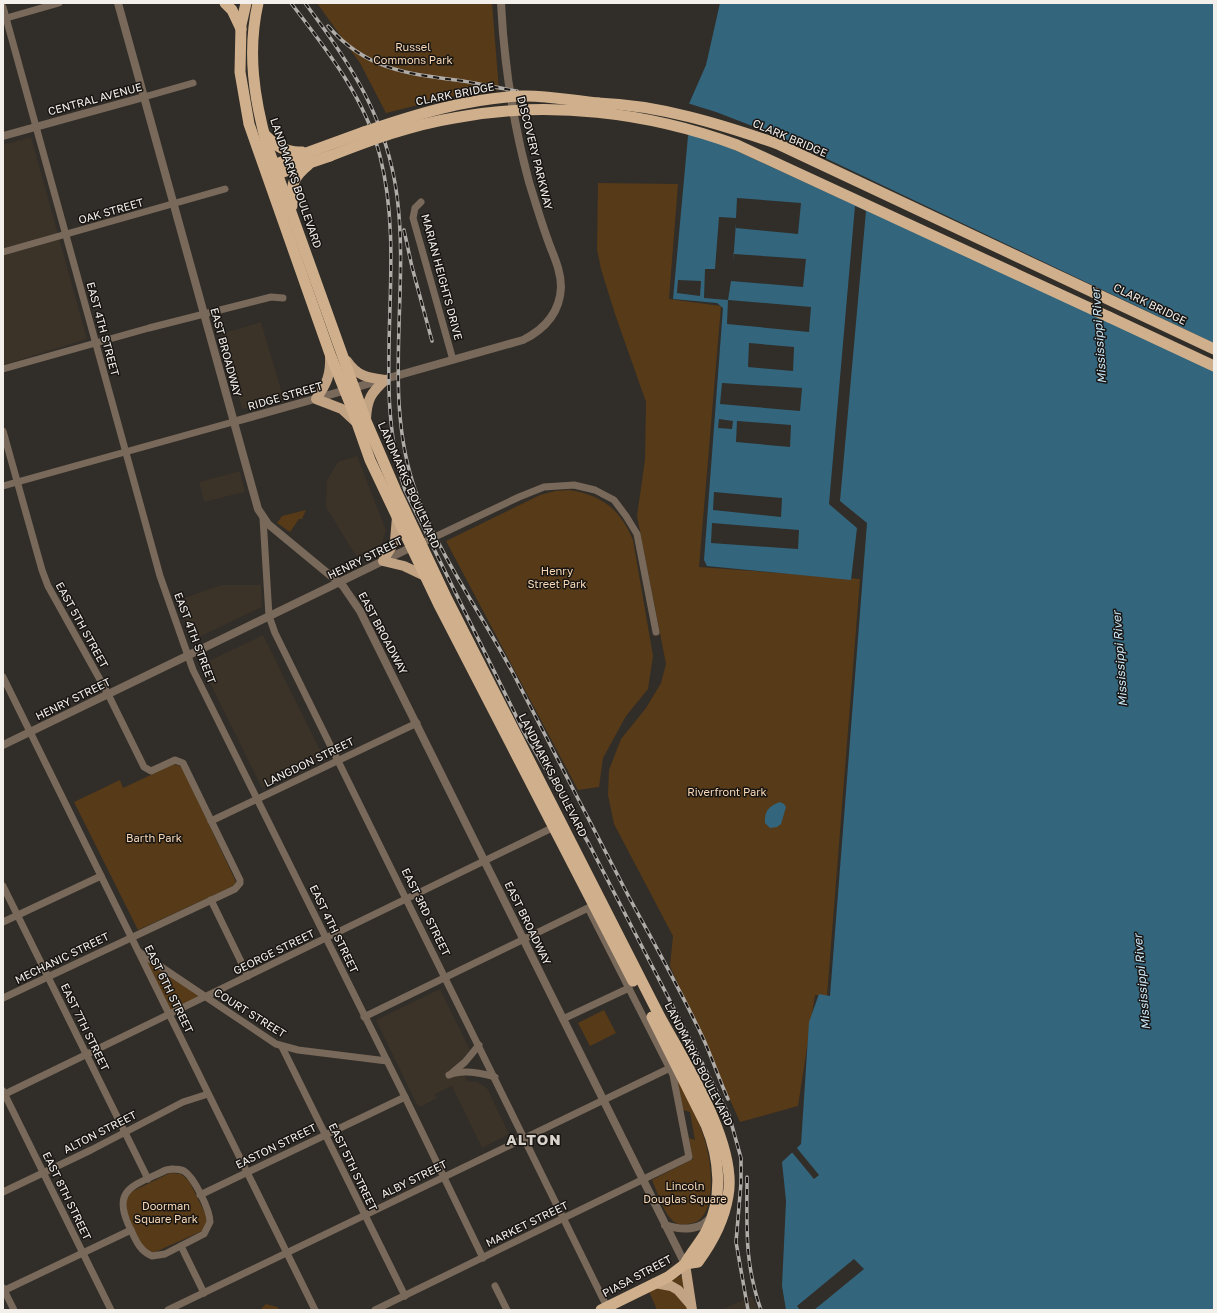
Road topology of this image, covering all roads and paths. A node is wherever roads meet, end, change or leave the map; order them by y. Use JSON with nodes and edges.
{"nodes":[{"id":1,"x":60,"y":3,"type":"edge"},
{"id":2,"x":118,"y":3,"type":"edge"},
{"id":3,"x":225,"y":3,"type":"edge"},
{"id":4,"x":258,"y":3,"type":"edge"},
{"id":5,"x":500,"y":3,"type":"edge"},
{"id":6,"x":246,"y":4,"type":"edge"},
{"id":7,"x":3,"y":7,"type":"edge"},
{"id":8,"x":4,"y":18,"type":"edge"},
{"id":9,"x":241,"y":30,"type":"junction"},
{"id":10,"x":193,"y":83,"type":"dead end"},
{"id":11,"x":144,"y":97,"type":"junction"},
{"id":12,"x":35,"y":126,"type":"junction"},
{"id":13,"x":264,"y":134,"type":"junction"},
{"id":14,"x":3,"y":136,"type":"edge"},
{"id":15,"x":328,"y":151,"type":"junction"},
{"id":16,"x":311,"y":156,"type":"junction"},
{"id":17,"x":271,"y":171,"type":"junction"},
{"id":18,"x":225,"y":189,"type":"dead end"},
{"id":19,"x":421,"y":202,"type":"dead end"},
{"id":20,"x":174,"y":204,"type":"junction"},
{"id":21,"x":292,"y":212,"type":"junction"},
{"id":22,"x":66,"y":235,"type":"junction"},
{"id":23,"x":3,"y":252,"type":"edge"},
{"id":24,"x":283,"y":298,"type":"dead end"},
{"id":25,"x":558,"y":305,"type":"joint"},
{"id":26,"x":204,"y":314,"type":"junction"},
{"id":27,"x":95,"y":343,"type":"junction"},
{"id":28,"x":1214,"y":349,"type":"edge"},
{"id":29,"x":335,"y":353,"type":"junction"},
{"id":30,"x":453,"y":360,"type":"junction"},
{"id":31,"x":1214,"y":366,"type":"edge"},
{"id":32,"x":3,"y":369,"type":"edge"},
{"id":33,"x":385,"y":380,"type":"junction"},
{"id":34,"x":350,"y":390,"type":"junction"},
{"id":35,"x":316,"y":399,"type":"junction"},
{"id":36,"x":233,"y":422,"type":"junction"},
{"id":37,"x":361,"y":422,"type":"junction"},
{"id":38,"x":3,"y":431,"type":"edge"},
{"id":39,"x":126,"y":452,"type":"junction"},
{"id":40,"x":17,"y":482,"type":"junction"},
{"id":41,"x":3,"y":486,"type":"edge"},
{"id":42,"x":397,"y":517,"type":"junction"},
{"id":43,"x":263,"y":518,"type":"junction"},
{"id":44,"x":415,"y":546,"type":"junction"},
{"id":45,"x":384,"y":561,"type":"junction"},
{"id":46,"x":425,"y":576,"type":"junction"},
{"id":47,"x":339,"y":583,"type":"junction"},
{"id":48,"x":269,"y":616,"type":"junction"},
{"id":49,"x":656,"y":632,"type":"dead end"},
{"id":50,"x":189,"y":656,"type":"junction"},
{"id":51,"x":3,"y":677,"type":"edge"},
{"id":52,"x":108,"y":694,"type":"junction"},
{"id":53,"x":417,"y":723,"type":"junction"},
{"id":54,"x":30,"y":732,"type":"junction"},
{"id":55,"x":3,"y":745,"type":"edge"},
{"id":56,"x":338,"y":760,"type":"junction"},
{"id":57,"x":257,"y":799,"type":"junction"},
{"id":58,"x":211,"y":821,"type":"junction"},
{"id":59,"x":554,"y":827,"type":"junction"},
{"id":60,"x":485,"y":861,"type":"junction"},
{"id":61,"x":101,"y":876,"type":"junction"},
{"id":62,"x":3,"y":886,"type":"edge"},
{"id":63,"x":407,"y":899,"type":"junction"},
{"id":64,"x":211,"y":900,"type":"junction"},
{"id":65,"x":17,"y":915,"type":"junction"},
{"id":66,"x":3,"y":922,"type":"edge"},
{"id":67,"x":130,"y":937,"type":"junction"},
{"id":68,"x":326,"y":939,"type":"junction"},
{"id":69,"x":524,"y":939,"type":"junction"},
{"id":70,"x":138,"y":952,"type":"junction"},
{"id":71,"x":48,"y":976,"type":"junction"},
{"id":72,"x":248,"y":976,"type":"junction"},
{"id":73,"x":446,"y":977,"type":"junction"},
{"id":74,"x":629,"y":988,"type":"junction"},
{"id":75,"x":204,"y":997,"type":"junction"},
{"id":76,"x":3,"y":998,"type":"edge"},
{"id":77,"x":169,"y":1014,"type":"junction"},
{"id":78,"x":364,"y":1017,"type":"junction"},
{"id":79,"x":563,"y":1019,"type":"junction"},
{"id":80,"x":479,"y":1045,"type":"junction"},
{"id":81,"x":282,"y":1047,"type":"junction"},
{"id":82,"x":87,"y":1055,"type":"junction"},
{"id":83,"x":387,"y":1061,"type":"junction"},
{"id":84,"x":670,"y":1068,"type":"junction"},
{"id":85,"x":495,"y":1076,"type":"junction"},
{"id":86,"x":4,"y":1094,"type":"edge"},
{"id":87,"x":208,"y":1094,"type":"junction"},
{"id":88,"x":405,"y":1097,"type":"junction"},
{"id":89,"x":603,"y":1099,"type":"junction"},
{"id":90,"x":125,"y":1133,"type":"junction"},
{"id":91,"x":325,"y":1135,"type":"junction"},
{"id":92,"x":525,"y":1138,"type":"junction"},
{"id":93,"x":247,"y":1172,"type":"junction"},
{"id":94,"x":43,"y":1173,"type":"junction"},
{"id":95,"x":444,"y":1177,"type":"junction"},
{"id":96,"x":148,"y":1179,"type":"junction"},
{"id":97,"x":643,"y":1180,"type":"junction"},
{"id":98,"x":3,"y":1192,"type":"edge"},
{"id":99,"x":200,"y":1195,"type":"junction"},
{"id":100,"x":713,"y":1213,"type":"junction"},
{"id":101,"x":365,"y":1215,"type":"junction"},
{"id":102,"x":565,"y":1218,"type":"junction"},
{"id":103,"x":665,"y":1225,"type":"junction"},
{"id":104,"x":130,"y":1230,"type":"junction"},
{"id":105,"x":181,"y":1246,"type":"junction"},
{"id":106,"x":82,"y":1252,"type":"junction"},
{"id":107,"x":287,"y":1252,"type":"junction"},
{"id":108,"x":482,"y":1258,"type":"junction"},
{"id":109,"x":685,"y":1264,"type":"junction"},
{"id":110,"x":655,"y":1283,"type":"junction"},
{"id":111,"x":495,"y":1286,"type":"dead end"},
{"id":112,"x":3,"y":1290,"type":"edge"},
{"id":113,"x":204,"y":1293,"type":"junction"},
{"id":114,"x":405,"y":1296,"type":"junction"},
{"id":115,"x":691,"y":1308,"type":"edge"},
{"id":116,"x":605,"y":1309,"type":"edge"},
{"id":117,"x":14,"y":1310,"type":"edge"},
{"id":118,"x":111,"y":1310,"type":"edge"},
{"id":119,"x":168,"y":1310,"type":"edge"},
{"id":120,"x":316,"y":1310,"type":"edge"},
{"id":121,"x":375,"y":1310,"type":"edge"},
{"id":122,"x":507,"y":1310,"type":"edge"}],
"edges":[{"from":1,"to":8,"type":"street"},
{"from":2,"to":11,"type":"street","name":"EAST BROADWAY"},
{"from":3,"to":9,"type":"highway"},
{"from":4,"to":13,"type":"highway","name":"LANDMARKS BOULEVARD"},
{"from":5,"to":25,"type":"street","name":"DISCOVERY PARKWAY"},
{"from":6,"to":9,"type":"highway","name":"LANDMARKS BOULEVARD"},
{"from":7,"to":8,"type":"street","name":"EAST 4TH STREET"},
{"from":8,"to":12,"type":"street","name":"EAST 4TH STREET"},
{"from":9,"to":17,"type":"highway","name":"LANDMARKS BOULEVARD"},
{"from":10,"to":11,"type":"street","name":"CENTRAL AVENUE"},
{"from":11,"to":12,"type":"street","name":"CENTRAL AVENUE"},
{"from":11,"to":20,"type":"street","name":"EAST BROADWAY"},
{"from":12,"to":14,"type":"street","name":"CENTRAL AVENUE"},
{"from":12,"to":22,"type":"street","name":"EAST 4TH STREET"},
{"from":13,"to":16,"type":"highway"},
{"from":13,"to":17,"type":"highway","name":"LANDMARKS BOULEVARD"},
{"from":15,"to":16,"type":"highway"},
{"from":15,"to":28,"type":"highway","name":"CLARK BRIDGE","bridge":true},
{"from":15,"to":31,"type":"highway","name":"CLARK BRIDGE","bridge":true},
{"from":16,"to":17,"type":"highway"},
{"from":16,"to":21,"type":"highway"},
{"from":17,"to":21,"type":"highway","name":"LANDMARKS BOULEVARD"},
{"from":17,"to":29,"type":"highway","name":"LANDMARKS BOULEVARD"},
{"from":18,"to":20,"type":"street","name":"OAK STREET"},
{"from":19,"to":30,"type":"street","name":"MARIAN HEIGHTS DRIVE"},
{"from":20,"to":22,"type":"street","name":"OAK STREET"},
{"from":20,"to":26,"type":"street","name":"EAST BROADWAY"},
{"from":21,"to":29,"type":"highway","name":"LANDMARKS BOULEVARD"},
{"from":22,"to":23,"type":"street","name":"OAK STREET"},
{"from":22,"to":27,"type":"street","name":"EAST 4TH STREET"},
{"from":24,"to":26,"type":"street"},
{"from":25,"to":30,"type":"street","name":"RIDGE STREET"},
{"from":26,"to":27,"type":"street"},
{"from":26,"to":36,"type":"street","name":"EAST BROADWAY"},
{"from":27,"to":32,"type":"street"},
{"from":27,"to":39,"type":"street","name":"EAST 4TH STREET"},
{"from":29,"to":33,"type":"main road"},
{"from":29,"to":34,"type":"highway","name":"LANDMARKS BOULEVARD"},
{"from":29,"to":35,"type":"main road"},
{"from":30,"to":33,"type":"street","name":"RIDGE STREET"},
{"from":33,"to":34,"type":"street","name":"RIDGE STREET"},
{"from":33,"to":37,"type":"main road"},
{"from":34,"to":35,"type":"street","name":"RIDGE STREET"},
{"from":34,"to":37,"type":"highway","name":"LANDMARKS BOULEVARD"},
{"from":35,"to":36,"type":"street","name":"RIDGE STREET"},
{"from":35,"to":37,"type":"main road"},
{"from":36,"to":39,"type":"street","name":"RIDGE STREET"},
{"from":36,"to":43,"type":"street","name":"EAST BROADWAY"},
{"from":37,"to":42,"type":"highway","name":"LANDMARKS BOULEVARD"},
{"from":37,"to":44,"type":"highway","name":"LANDMARKS BOULEVARD"},
{"from":38,"to":40,"type":"street","name":"EAST 5TH STREET"},
{"from":39,"to":40,"type":"street","name":"RIDGE STREET"},
{"from":39,"to":50,"type":"street","name":"EAST 4TH STREET"},
{"from":40,"to":41,"type":"street","name":"RIDGE STREET"},
{"from":40,"to":52,"type":"street","name":"EAST 5TH STREET"},
{"from":42,"to":44,"type":"highway","name":"LANDMARKS BOULEVARD"},
{"from":42,"to":45,"type":"main road"},
{"from":43,"to":47,"type":"street","name":"EAST BROADWAY"},
{"from":43,"to":48,"type":"street","name":"EAST 3RD STREET"},
{"from":44,"to":45,"type":"street","name":"HENRY STREET"},
{"from":44,"to":46,"type":"highway","name":"LANDMARKS BOULEVARD"},
{"from":44,"to":49,"type":"street","name":"HENRY STREET"},
{"from":44,"to":109,"type":"highway","name":"LANDMARKS BOULEVARD"},
{"from":45,"to":46,"type":"main road"},
{"from":45,"to":47,"type":"street","name":"HENRY STREET"},
{"from":46,"to":59,"type":"highway","name":"LANDMARKS BOULEVARD"},
{"from":47,"to":48,"type":"street","name":"HENRY STREET"},
{"from":47,"to":53,"type":"street","name":"EAST BROADWAY"},
{"from":48,"to":50,"type":"street","name":"HENRY STREET"},
{"from":48,"to":56,"type":"street","name":"EAST 3RD STREET"},
{"from":50,"to":52,"type":"street","name":"HENRY STREET"},
{"from":50,"to":57,"type":"street","name":"EAST 4TH STREET"},
{"from":51,"to":54,"type":"street","name":"EAST 6TH STREET"},
{"from":52,"to":54,"type":"street","name":"HENRY STREET"},
{"from":52,"to":58,"type":"street","name":"EAST 5TH STREET"},
{"from":53,"to":56,"type":"street","name":"LANGDON STREET"},
{"from":53,"to":60,"type":"street","name":"EAST BROADWAY"},
{"from":54,"to":55,"type":"street","name":"HENRY STREET"},
{"from":54,"to":61,"type":"street","name":"EAST 6TH STREET"},
{"from":56,"to":57,"type":"street","name":"LANGDON STREET"},
{"from":56,"to":63,"type":"street","name":"EAST 3RD STREET"},
{"from":57,"to":58,"type":"street","name":"LANGDON STREET"},
{"from":57,"to":68,"type":"street","name":"EAST 4TH STREET"},
{"from":58,"to":64,"type":"street","name":"EAST 5TH STREET"},
{"from":59,"to":60,"type":"street","name":"GEORGE STREET"},
{"from":59,"to":100,"type":"highway","name":"LANDMARKS BOULEVARD"},
{"from":60,"to":63,"type":"street","name":"GEORGE STREET"},
{"from":60,"to":69,"type":"street","name":"EAST BROADWAY"},
{"from":61,"to":65,"type":"street"},
{"from":61,"to":67,"type":"street","name":"EAST 6TH STREET"},
{"from":62,"to":65,"type":"street","name":"EAST 7TH STREET"},
{"from":63,"to":68,"type":"street","name":"GEORGE STREET"},
{"from":63,"to":73,"type":"street","name":"EAST 3RD STREET"},
{"from":64,"to":67,"type":"street","name":"MECHANIC STREET"},
{"from":64,"to":72,"type":"street"},
{"from":65,"to":66,"type":"street"},
{"from":65,"to":71,"type":"street","name":"EAST 7TH STREET"},
{"from":67,"to":70,"type":"street","name":"EAST 6TH STREET"},
{"from":67,"to":71,"type":"street","name":"MECHANIC STREET"},
{"from":68,"to":72,"type":"street","name":"GEORGE STREET"},
{"from":68,"to":78,"type":"street","name":"EAST 4TH STREET"},
{"from":69,"to":73,"type":"street"},
{"from":69,"to":74,"type":"street"},
{"from":69,"to":79,"type":"street","name":"EAST BROADWAY"},
{"from":70,"to":75,"type":"street","name":"COURT STREET"},
{"from":70,"to":77,"type":"street","name":"EAST 6TH STREET"},
{"from":71,"to":76,"type":"street","name":"MECHANIC STREET"},
{"from":71,"to":82,"type":"street","name":"EAST 7TH STREET"},
{"from":72,"to":75,"type":"street","name":"GEORGE STREET"},
{"from":73,"to":78,"type":"street"},
{"from":73,"to":80,"type":"street","name":"EAST 3RD STREET"},
{"from":74,"to":79,"type":"street"},
{"from":74,"to":84,"type":"street"},
{"from":75,"to":77,"type":"street","name":"GEORGE STREET"},
{"from":75,"to":81,"type":"street","name":"COURT STREET"},
{"from":77,"to":82,"type":"street","name":"GEORGE STREET"},
{"from":77,"to":87,"type":"street","name":"EAST 6TH STREET"},
{"from":78,"to":83,"type":"street","name":"EAST 4TH STREET"},
{"from":79,"to":89,"type":"street","name":"EAST BROADWAY"},
{"from":80,"to":85,"type":"street","name":"EAST 3RD STREET"},
{"from":80,"to":85,"type":"street"},
{"from":81,"to":83,"type":"street","name":"COURT STREET"},
{"from":81,"to":91,"type":"street","name":"EAST 5TH STREET"},
{"from":82,"to":86,"type":"street","name":"GEORGE STREET"},
{"from":82,"to":90,"type":"street","name":"EAST 7TH STREET"},
{"from":83,"to":88,"type":"street","name":"EAST 4TH STREET"},
{"from":84,"to":89,"type":"street","name":"ALBY STREET"},
{"from":84,"to":97,"type":"street","name":"MARKET STREET"},
{"from":85,"to":92,"type":"street","name":"EAST 3RD STREET"},
{"from":86,"to":94,"type":"street","name":"EAST 8TH STREET"},
{"from":87,"to":90,"type":"street","name":"ALTON STREET"},
{"from":87,"to":93,"type":"street","name":"EAST 6TH STREET"},
{"from":88,"to":91,"type":"street","name":"EASTON STREET"},
{"from":88,"to":95,"type":"street","name":"EAST 4TH STREET"},
{"from":89,"to":92,"type":"street","name":"ALBY STREET"},
{"from":89,"to":97,"type":"street","name":"EAST BROADWAY"},
{"from":90,"to":94,"type":"street","name":"ALTON STREET"},
{"from":90,"to":96,"type":"street","name":"EAST 7TH STREET"},
{"from":91,"to":93,"type":"street","name":"EASTON STREET"},
{"from":91,"to":101,"type":"street","name":"EAST 5TH STREET"},
{"from":92,"to":95,"type":"street","name":"ALBY STREET"},
{"from":92,"to":102,"type":"street","name":"EAST 3RD STREET"},
{"from":93,"to":99,"type":"street","name":"EASTON STREET"},
{"from":93,"to":107,"type":"street","name":"EAST 6TH STREET"},
{"from":94,"to":98,"type":"street","name":"ALTON STREET"},
{"from":94,"to":106,"type":"street","name":"EAST 8TH STREET"},
{"from":95,"to":101,"type":"street","name":"ALBY STREET"},
{"from":95,"to":108,"type":"street","name":"EAST 4TH STREET"},
{"from":96,"to":99,"type":"street"},
{"from":96,"to":104,"type":"street"},
{"from":97,"to":102,"type":"street","name":"MARKET STREET"},
{"from":97,"to":103,"type":"street","name":"EAST BROADWAY"},
{"from":99,"to":105,"type":"street"},
{"from":100,"to":103,"type":"street"},
{"from":100,"to":109,"type":"highway","name":"LANDMARKS BOULEVARD"},
{"from":101,"to":107,"type":"street","name":"ALBY STREET"},
{"from":101,"to":114,"type":"street","name":"EAST 5TH STREET"},
{"from":102,"to":108,"type":"street","name":"MARKET STREET"},
{"from":102,"to":116,"type":"street","name":"EAST 3RD STREET"},
{"from":103,"to":109,"type":"street","name":"EAST BROADWAY"},
{"from":104,"to":105,"type":"street"},
{"from":104,"to":106,"type":"street"},
{"from":105,"to":113,"type":"street"},
{"from":106,"to":112,"type":"street"},
{"from":106,"to":118,"type":"street","name":"EAST 8TH STREET"},
{"from":107,"to":113,"type":"street","name":"ALBY STREET"},
{"from":107,"to":120,"type":"street","name":"EAST 6TH STREET"},
{"from":108,"to":114,"type":"street","name":"MARKET STREET"},
{"from":109,"to":110,"type":"highway","name":"PIASA STREET"},
{"from":109,"to":115,"type":"main road"},
{"from":110,"to":115,"type":"main road"},
{"from":110,"to":116,"type":"highway","name":"PIASA STREET"},
{"from":111,"to":122,"type":"street"},
{"from":112,"to":117,"type":"street"},
{"from":113,"to":119,"type":"street","name":"ALBY STREET"},
{"from":114,"to":121,"type":"street","name":"MARKET STREET"}]}
